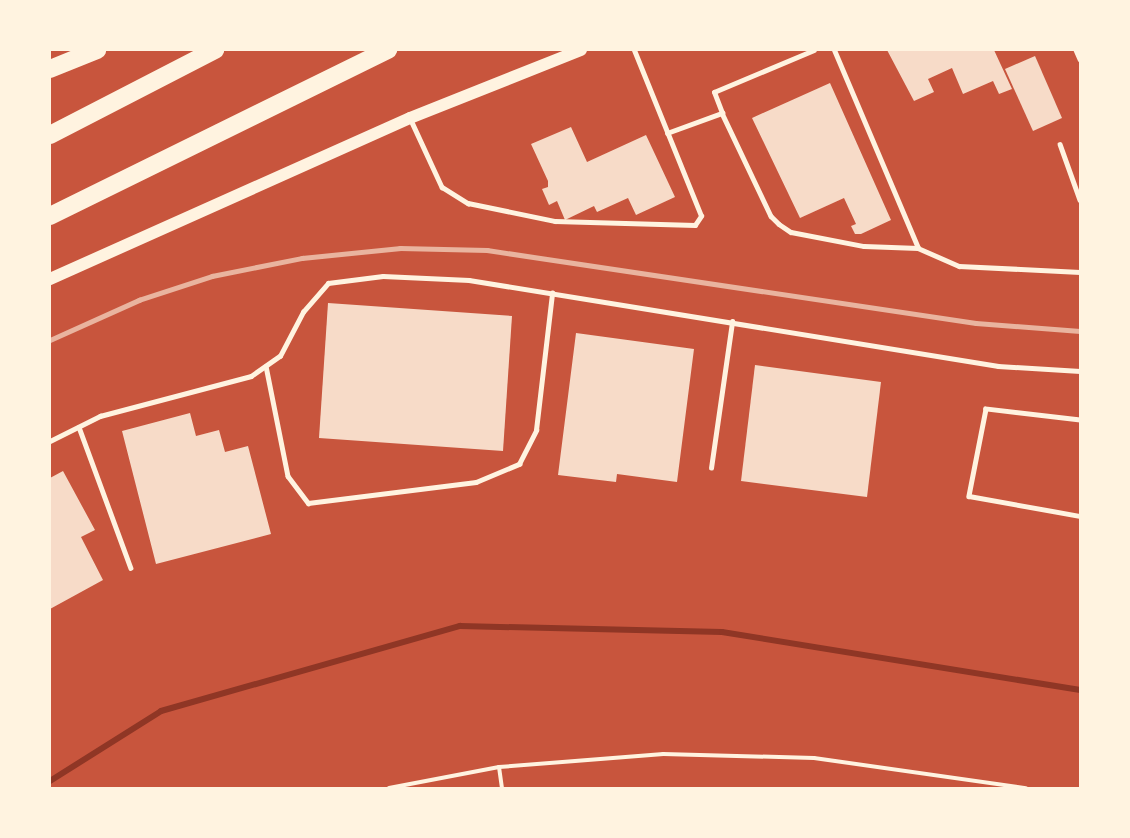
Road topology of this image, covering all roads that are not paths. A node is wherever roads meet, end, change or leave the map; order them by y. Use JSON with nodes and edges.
{"nodes":[{"id":1,"x":97,"y":50,"type":"edge"},
{"id":2,"x":215,"y":50,"type":"edge"},
{"id":3,"x":388,"y":50,"type":"edge"},
{"id":4,"x":581,"y":50,"type":"edge"},
{"id":5,"x":633,"y":50,"type":"edge"},
{"id":6,"x":814,"y":50,"type":"edge"},
{"id":7,"x":834,"y":50,"type":"edge"},
{"id":8,"x":1076,"y":50,"type":"edge"},
{"id":9,"x":1080,"y":59,"type":"edge"},
{"id":10,"x":50,"y":69,"type":"edge"},
{"id":11,"x":722,"y":113,"type":"junction"},
{"id":12,"x":410,"y":118,"type":"junction"},
{"id":13,"x":667,"y":133,"type":"junction"},
{"id":14,"x":50,"y":135,"type":"edge"},
{"id":15,"x":1060,"y":144,"type":"dead end"},
{"id":16,"x":1080,"y":200,"type":"edge"},
{"id":17,"x":50,"y":216,"type":"edge"},
{"id":18,"x":918,"y":248,"type":"junction"},
{"id":19,"x":1080,"y":272,"type":"edge"},
{"id":20,"x":50,"y":279,"type":"edge"},
{"id":21,"x":552,"y":293,"type":"junction"},
{"id":22,"x":732,"y":322,"type":"junction"},
{"id":23,"x":266,"y":366,"type":"junction"},
{"id":24,"x":1080,"y":371,"type":"edge"},
{"id":25,"x":1080,"y":420,"type":"edge"},
{"id":26,"x":79,"y":427,"type":"junction"},
{"id":27,"x":50,"y":441,"type":"edge"},
{"id":28,"x":711,"y":468,"type":"dead end"},
{"id":29,"x":1080,"y":516,"type":"edge"},
{"id":30,"x":131,"y":568,"type":"dead end"}],
"edges":[{"from":1,"to":10,"type":"highway"},
{"from":2,"to":14,"type":"highway"},
{"from":3,"to":17,"type":"highway"},
{"from":4,"to":12,"type":"main road"},
{"from":5,"to":13,"type":"lane"},
{"from":6,"to":11,"type":"lane"},
{"from":7,"to":18,"type":"lane"},
{"from":8,"to":9,"type":"lane"},
{"from":11,"to":13,"type":"lane"},
{"from":11,"to":18,"type":"lane"},
{"from":12,"to":13,"type":"lane"},
{"from":12,"to":20,"type":"main road"},
{"from":15,"to":16,"type":"lane"},
{"from":18,"to":19,"type":"lane"},
{"from":21,"to":22,"type":"lane"},
{"from":21,"to":23,"type":"lane"},
{"from":21,"to":23,"type":"lane"},
{"from":22,"to":24,"type":"lane"},
{"from":22,"to":28,"type":"lane"},
{"from":23,"to":26,"type":"lane"},
{"from":25,"to":29,"type":"lane"},
{"from":26,"to":27,"type":"lane"},
{"from":26,"to":30,"type":"lane"}]}
